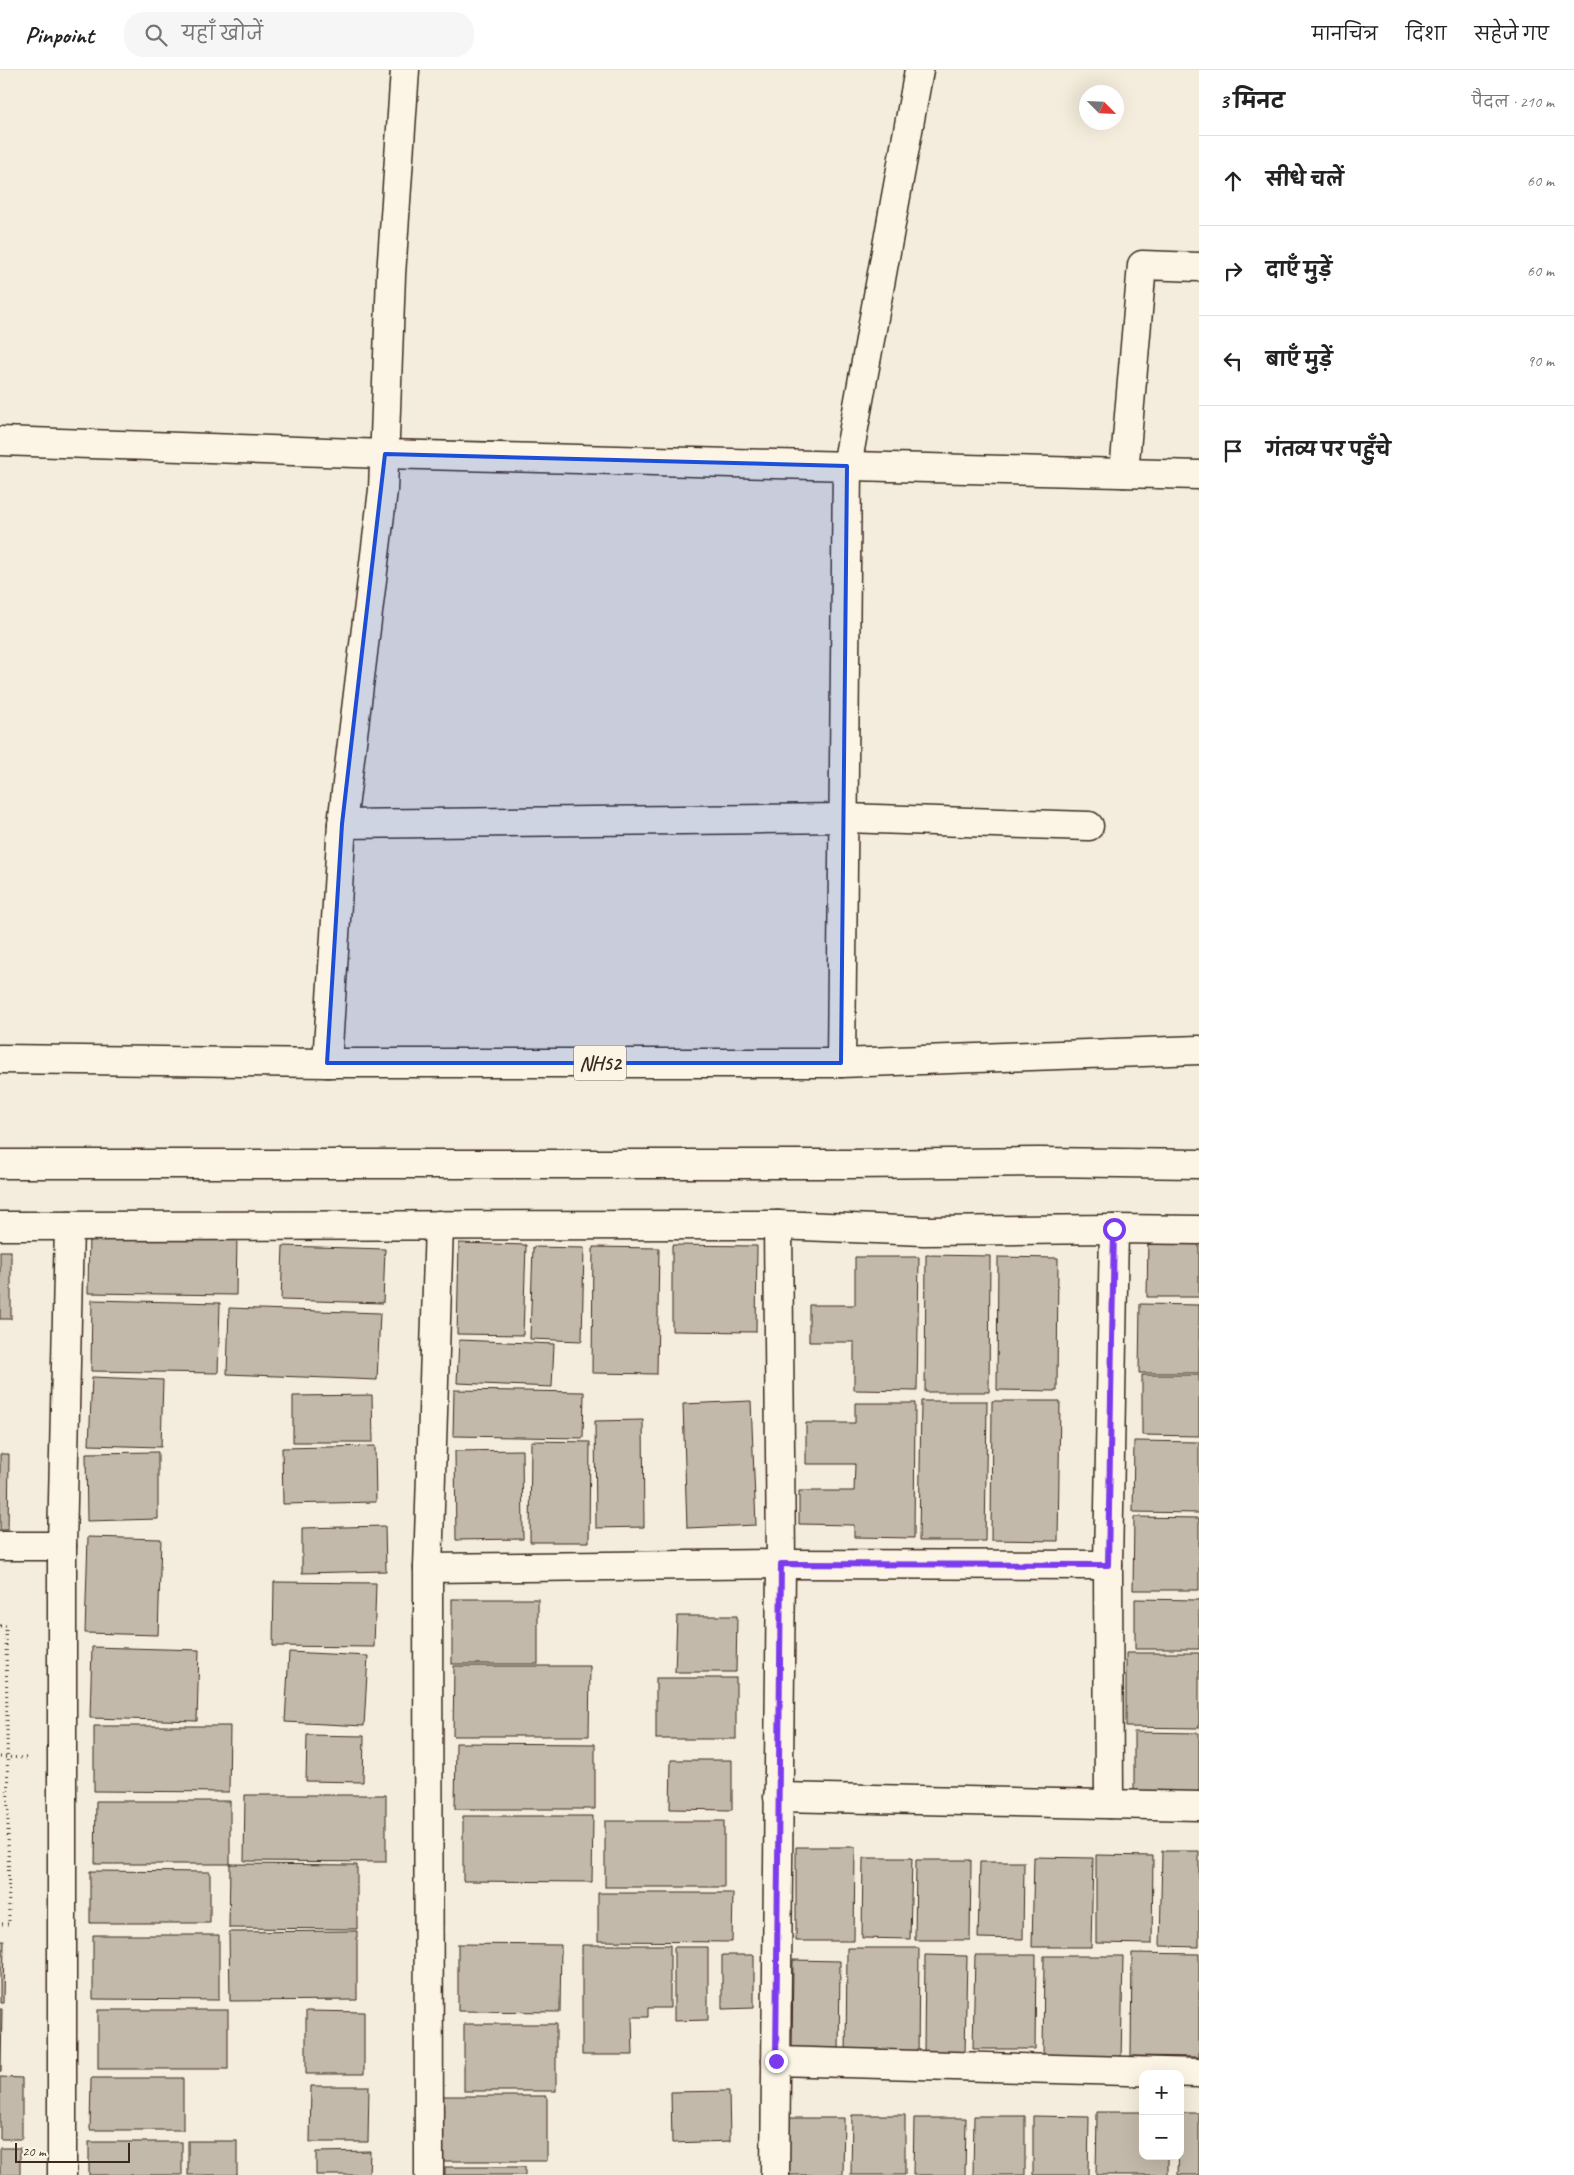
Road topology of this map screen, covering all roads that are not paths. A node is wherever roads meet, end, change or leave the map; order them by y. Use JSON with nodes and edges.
{"nodes":[{"id":1,"x":405,"y":70,"type":"edge"},
{"id":2,"x":919,"y":70,"type":"edge"},
{"id":3,"x":1199,"y":267,"type":"edge"},
{"id":4,"x":0,"y":441,"type":"edge"},
{"id":5,"x":385,"y":454,"type":"junction"},
{"id":6,"x":847,"y":466,"type":"junction"},
{"id":7,"x":1124,"y":473,"type":"junction"},
{"id":8,"x":1199,"y":475,"type":"edge"},
{"id":9,"x":845,"y":818,"type":"junction"},
{"id":10,"x":342,"y":824,"type":"junction"},
{"id":11,"x":1089,"y":826,"type":"dead end"},
{"id":12,"x":1199,"y":1050,"type":"edge"},
{"id":13,"x":0,"y":1059,"type":"edge"},
{"id":14,"x":328,"y":1063,"type":"junction"},
{"id":15,"x":841,"y":1063,"type":"junction"},
{"id":16,"x":0,"y":1164,"type":"edge"},
{"id":17,"x":1199,"y":1164,"type":"edge"},
{"id":18,"x":778,"y":1224,"type":"junction"},
{"id":19,"x":440,"y":1225,"type":"junction"},
{"id":20,"x":0,"y":1226,"type":"edge"},
{"id":21,"x":69,"y":1226,"type":"junction"},
{"id":22,"x":1114,"y":1229,"type":"junction"},
{"id":23,"x":1199,"y":1230,"type":"edge"},
{"id":24,"x":0,"y":1546,"type":"edge"},
{"id":25,"x":62,"y":1546,"type":"junction"},
{"id":26,"x":781,"y":1564,"type":"junction"},
{"id":27,"x":1108,"y":1565,"type":"junction"},
{"id":28,"x":428,"y":1568,"type":"junction"},
{"id":29,"x":778,"y":1797,"type":"junction"},
{"id":30,"x":1109,"y":1804,"type":"junction"},
{"id":31,"x":1199,"y":1806,"type":"edge"},
{"id":32,"x":776,"y":2061,"type":"junction"},
{"id":33,"x":1199,"y":2072,"type":"edge"},
{"id":34,"x":62,"y":2175,"type":"edge"},
{"id":35,"x":429,"y":2175,"type":"edge"},
{"id":36,"x":775,"y":2175,"type":"edge"}],
"edges":[{"from":1,"to":5,"type":"main road"},
{"from":2,"to":6,"type":"main road"},
{"from":3,"to":7,"type":"main road"},
{"from":4,"to":5,"type":"main road"},
{"from":5,"to":6,"type":"main road"},
{"from":5,"to":10,"type":"main road"},
{"from":6,"to":7,"type":"main road"},
{"from":6,"to":9,"type":"main road"},
{"from":7,"to":8,"type":"main road"},
{"from":9,"to":10,"type":"main road"},
{"from":9,"to":11,"type":"main road"},
{"from":9,"to":15,"type":"main road"},
{"from":10,"to":14,"type":"main road"},
{"from":12,"to":15,"type":"main road","number":"NH52"},
{"from":13,"to":14,"type":"main road","number":"NH52"},
{"from":14,"to":15,"type":"main road","number":"NH52"},
{"from":16,"to":17,"type":"main road"},
{"from":18,"to":19,"type":"main road"},
{"from":18,"to":22,"type":"main road"},
{"from":18,"to":26,"type":"main road"},
{"from":19,"to":21,"type":"main road"},
{"from":19,"to":28,"type":"main road"},
{"from":20,"to":21,"type":"main road"},
{"from":21,"to":25,"type":"main road"},
{"from":22,"to":23,"type":"main road"},
{"from":22,"to":27,"type":"main road"},
{"from":24,"to":25,"type":"main road"},
{"from":25,"to":34,"type":"main road"},
{"from":26,"to":27,"type":"main road"},
{"from":26,"to":28,"type":"main road"},
{"from":26,"to":29,"type":"main road"},
{"from":27,"to":30,"type":"main road"},
{"from":28,"to":35,"type":"main road"},
{"from":29,"to":30,"type":"main road"},
{"from":29,"to":32,"type":"main road"},
{"from":30,"to":31,"type":"main road"},
{"from":32,"to":33,"type":"main road"},
{"from":32,"to":36,"type":"main road"}]}
